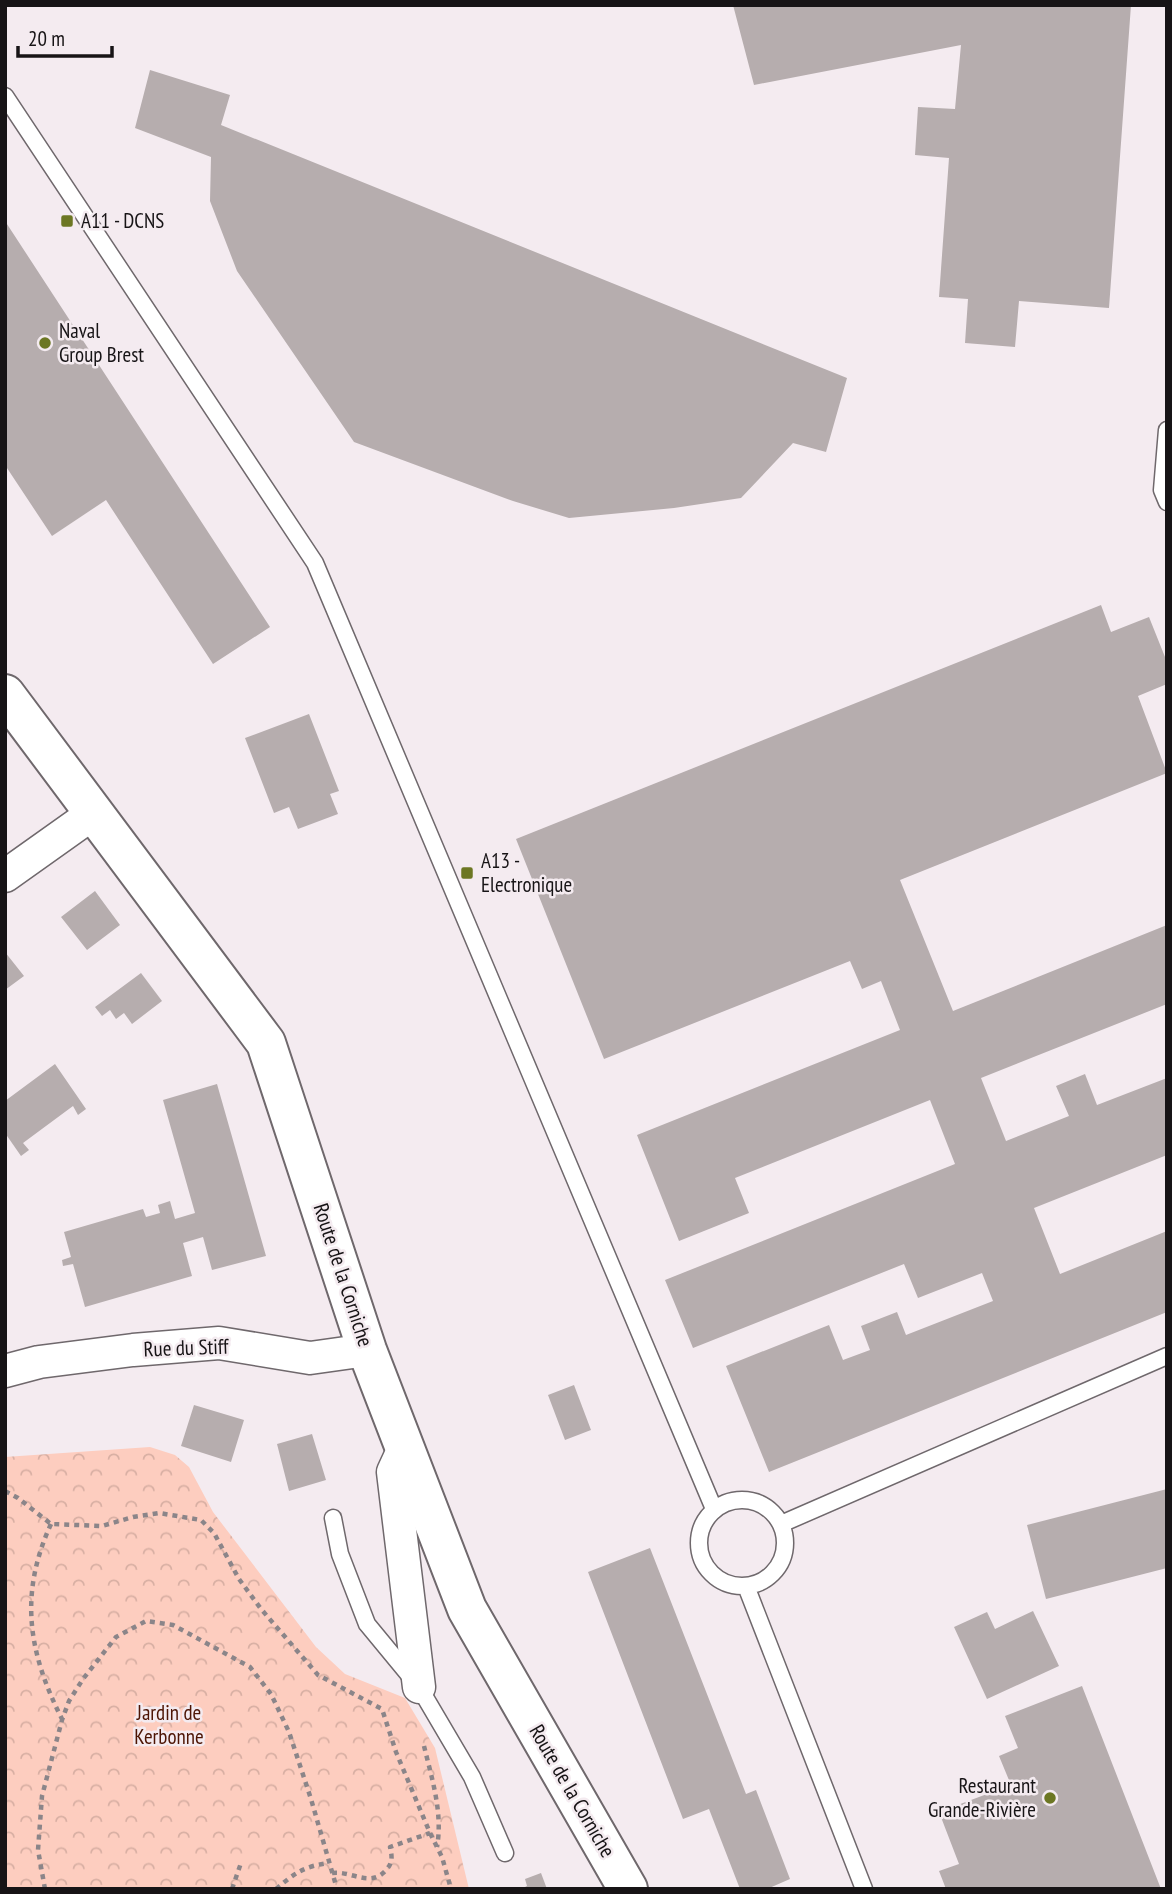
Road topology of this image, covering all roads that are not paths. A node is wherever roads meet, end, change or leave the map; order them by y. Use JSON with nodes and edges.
{"nodes":[{"id":1,"x":5,"y":96,"type":"edge"},
{"id":2,"x":1167,"y":430,"type":"edge"},
{"id":3,"x":1165,"y":496,"type":"edge"},
{"id":4,"x":5,"y":694,"type":"edge"},
{"id":5,"x":95,"y":812,"type":"junction"},
{"id":6,"x":5,"y":876,"type":"edge"},
{"id":7,"x":367,"y":1350,"type":"junction"},
{"id":8,"x":1167,"y":1356,"type":"edge"},
{"id":9,"x":5,"y":1371,"type":"edge"},
{"id":10,"x":405,"y":1446,"type":"junction"},
{"id":11,"x":714,"y":1509,"type":"junction"},
{"id":12,"x":333,"y":1518,"type":"dead end"},
{"id":13,"x":782,"y":1524,"type":"junction"},
{"id":14,"x":746,"y":1586,"type":"junction"},
{"id":15,"x":419,"y":1687,"type":"junction"},
{"id":16,"x":505,"y":1853,"type":"dead end"},
{"id":17,"x":628,"y":1889,"type":"edge"},
{"id":18,"x":864,"y":1889,"type":"edge"}],
"edges":[{"from":1,"to":11,"type":"lane"},
{"from":2,"to":3,"type":"lane"},
{"from":4,"to":5,"type":"street","name":"Route de la Corniche"},
{"from":5,"to":6,"type":"street"},
{"from":5,"to":7,"type":"street","name":"Route de la Corniche"},
{"from":7,"to":9,"type":"street","name":"Rue du Stiff"},
{"from":7,"to":10,"type":"street","name":"Route de la Corniche"},
{"from":8,"to":13,"type":"lane"},
{"from":10,"to":15,"type":"street"},
{"from":10,"to":17,"type":"street","name":"Route de la Corniche"},
{"from":11,"to":13,"type":"lane"},
{"from":11,"to":14,"type":"lane"},
{"from":12,"to":15,"type":"lane"},
{"from":13,"to":14,"type":"lane"},
{"from":14,"to":18,"type":"lane"},
{"from":15,"to":16,"type":"lane"}]}
